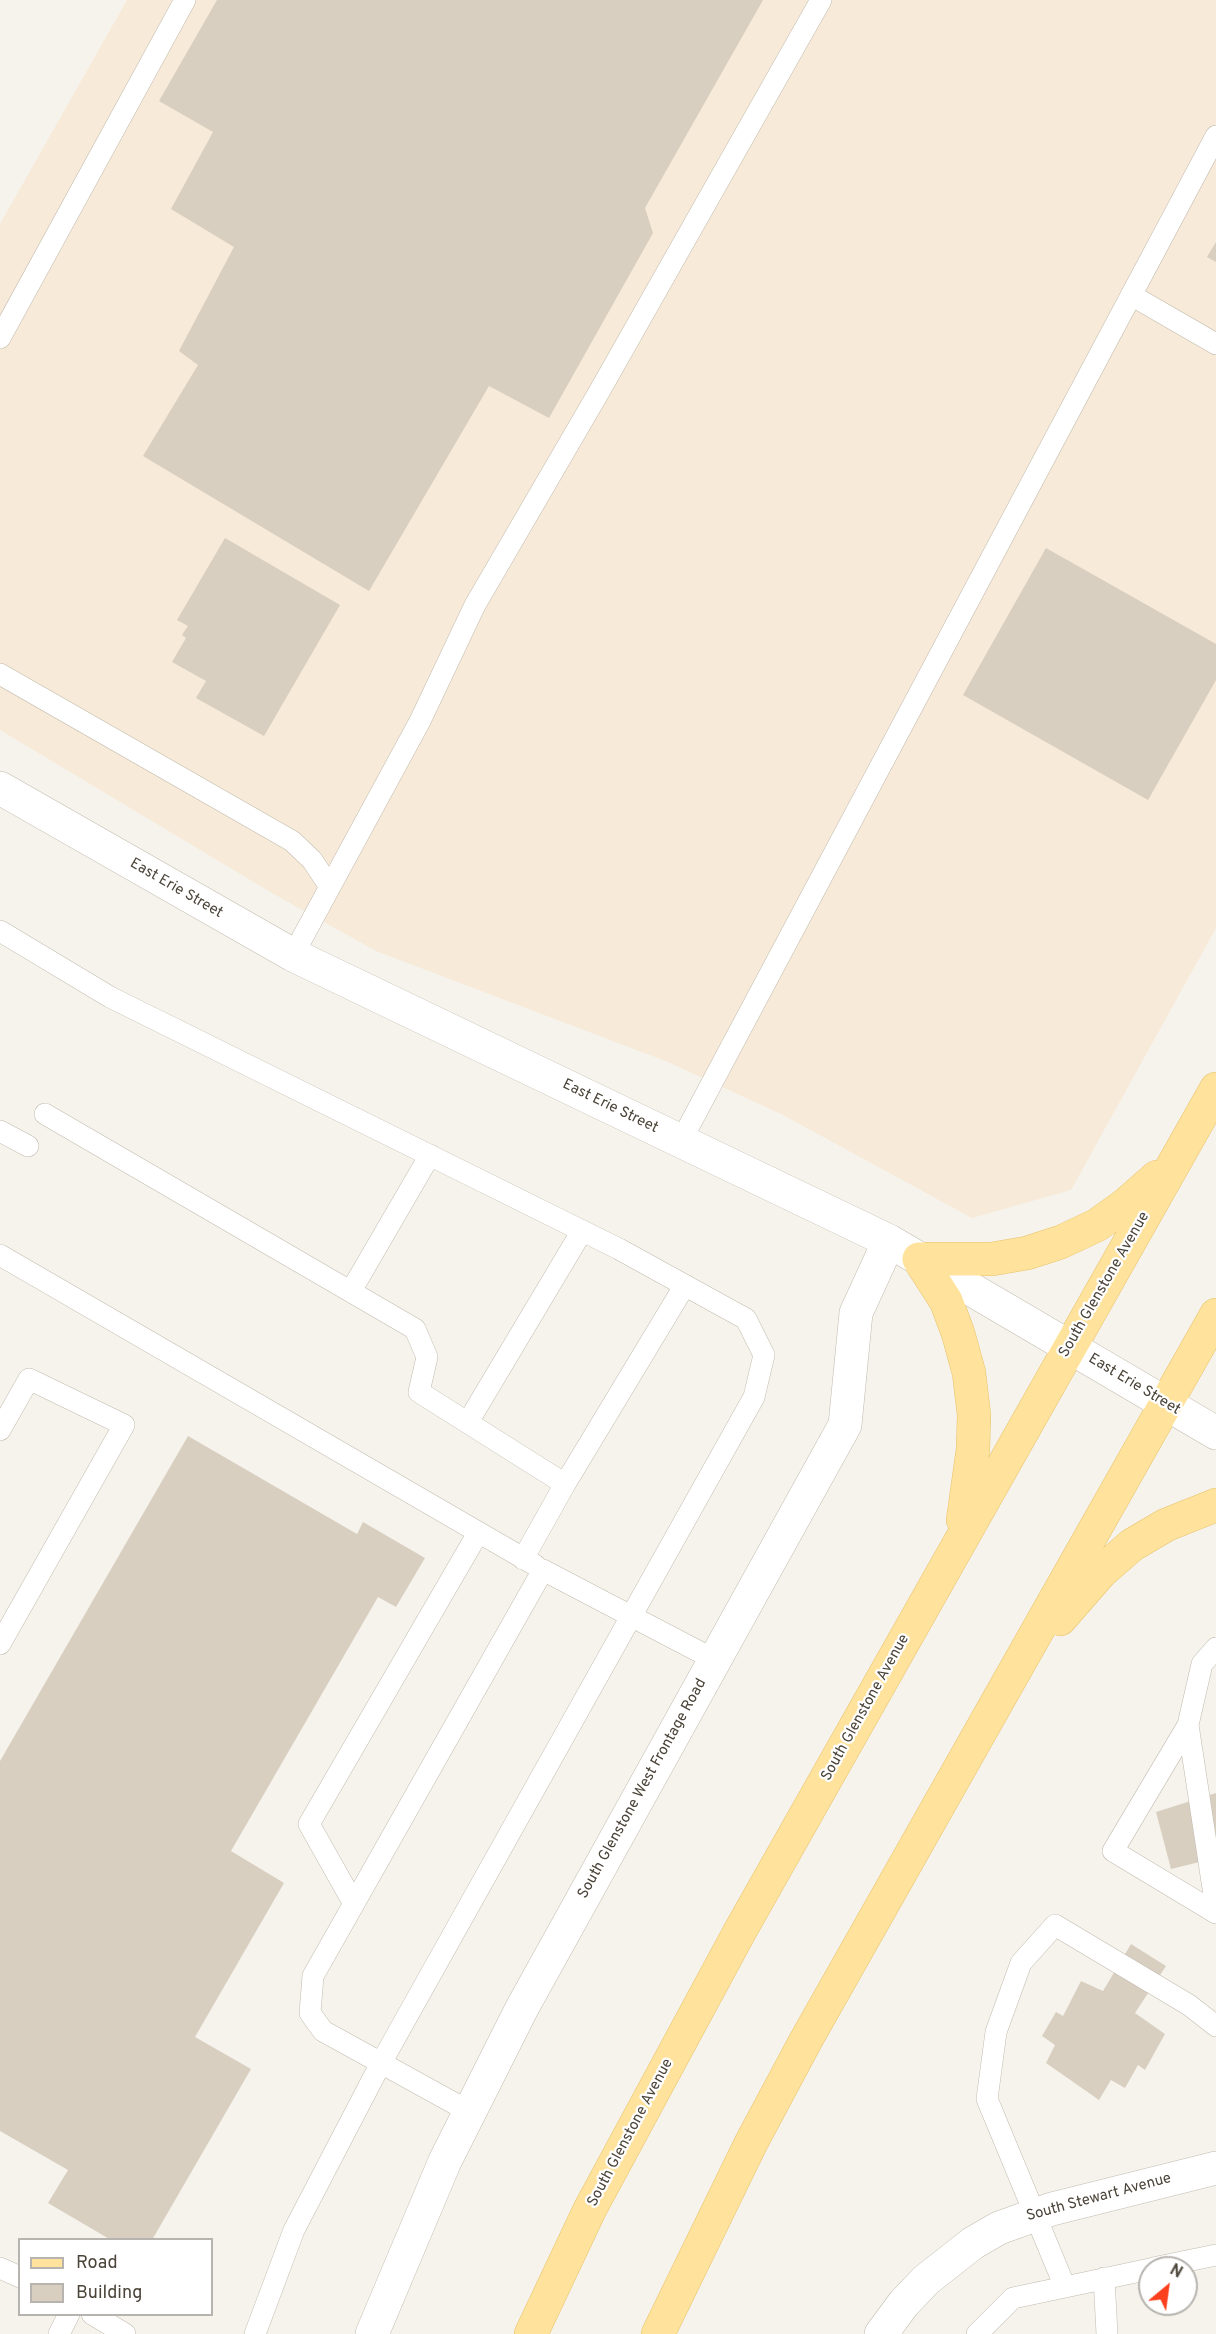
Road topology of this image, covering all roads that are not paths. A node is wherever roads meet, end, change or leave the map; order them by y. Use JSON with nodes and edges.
{"nodes":[{"id":1,"x":185,"y":0,"type":"edge"},
{"id":2,"x":821,"y":0,"type":"edge"},
{"id":3,"x":1216,"y":136,"type":"edge"},
{"id":4,"x":1131,"y":296,"type":"junction"},
{"id":5,"x":0,"y":338,"type":"edge"},
{"id":6,"x":1216,"y":344,"type":"edge"},
{"id":7,"x":0,"y":674,"type":"edge"},
{"id":8,"x":0,"y":788,"type":"edge"},
{"id":9,"x":330,"y":886,"type":"junction"},
{"id":10,"x":0,"y":931,"type":"edge"},
{"id":11,"x":293,"y":956,"type":"junction"},
{"id":12,"x":1216,"y":1089,"type":"edge"},
{"id":13,"x":45,"y":1114,"type":"dead end"},
{"id":14,"x":0,"y":1131,"type":"edge"},
{"id":15,"x":681,"y":1141,"type":"junction"},
{"id":16,"x":28,"y":1146,"type":"dead end"},
{"id":17,"x":430,"y":1155,"type":"junction"},
{"id":18,"x":1175,"y":1162,"type":"junction"},
{"id":19,"x":582,"y":1231,"type":"junction"},
{"id":20,"x":890,"y":1241,"type":"junction"},
{"id":21,"x":0,"y":1255,"type":"edge"},
{"id":22,"x":919,"y":1259,"type":"junction"},
{"id":23,"x":685,"y":1285,"type":"junction"},
{"id":24,"x":351,"y":1291,"type":"junction"},
{"id":25,"x":1216,"y":1315,"type":"edge"},
{"id":26,"x":1070,"y":1347,"type":"junction"},
{"id":27,"x":1166,"y":1404,"type":"junction"},
{"id":28,"x":468,"y":1422,"type":"junction"},
{"id":29,"x":0,"y":1430,"type":"edge"},
{"id":30,"x":1216,"y":1433,"type":"edge"},
{"id":31,"x":565,"y":1484,"type":"junction"},
{"id":32,"x":1216,"y":1505,"type":"edge"},
{"id":33,"x":478,"y":1533,"type":"junction"},
{"id":34,"x":960,"y":1540,"type":"junction"},
{"id":35,"x":523,"y":1559,"type":"junction"},
{"id":36,"x":543,"y":1570,"type":"junction"},
{"id":37,"x":631,"y":1616,"type":"junction"},
{"id":38,"x":0,"y":1644,"type":"edge"},
{"id":39,"x":1216,"y":1648,"type":"edge"},
{"id":40,"x":715,"y":1660,"type":"junction"},
{"id":41,"x":1006,"y":1686,"type":"junction"},
{"id":42,"x":1188,"y":1725,"type":"junction"},
{"id":43,"x":354,"y":1904,"type":"junction"},
{"id":44,"x":1216,"y":1908,"type":"edge"},
{"id":45,"x":1216,"y":1913,"type":"edge"},
{"id":46,"x":1216,"y":2026,"type":"edge"},
{"id":47,"x":381,"y":2063,"type":"junction"},
{"id":48,"x":470,"y":2112,"type":"junction"},
{"id":49,"x":1216,"y":2168,"type":"edge"},
{"id":50,"x":1034,"y":2215,"type":"junction"},
{"id":51,"x":1216,"y":2255,"type":"edge"},
{"id":52,"x":1198,"y":2259,"type":"edge"},
{"id":53,"x":0,"y":2268,"type":"edge"},
{"id":54,"x":1138,"y":2271,"type":"edge"},
{"id":55,"x":18,"y":2276,"type":"edge"},
{"id":56,"x":1104,"y":2278,"type":"junction"},
{"id":57,"x":1065,"y":2287,"type":"junction"},
{"id":58,"x":68,"y":2316,"type":"edge"},
{"id":59,"x":95,"y":2316,"type":"edge"},
{"id":60,"x":58,"y":2334,"type":"edge"},
{"id":61,"x":125,"y":2334,"type":"edge"},
{"id":62,"x":255,"y":2334,"type":"edge"},
{"id":63,"x":372,"y":2334,"type":"edge"},
{"id":64,"x":531,"y":2334,"type":"edge"},
{"id":65,"x":658,"y":2334,"type":"edge"},
{"id":66,"x":881,"y":2334,"type":"edge"},
{"id":67,"x":976,"y":2334,"type":"edge"},
{"id":68,"x":1107,"y":2334,"type":"edge"}],
"edges":[{"from":1,"to":5,"type":"lane"},
{"from":2,"to":9,"type":"lane"},
{"from":3,"to":4,"type":"lane"},
{"from":4,"to":6,"type":"lane"},
{"from":4,"to":15,"type":"lane"},
{"from":7,"to":9,"type":"lane"},
{"from":8,"to":11,"type":"street","name":"East Erie Street"},
{"from":9,"to":11,"type":"lane"},
{"from":10,"to":17,"type":"lane"},
{"from":11,"to":15,"type":"street","name":"East Erie Street"},
{"from":12,"to":18,"type":"main road","name":"South Glenstone Avenue"},
{"from":13,"to":24,"type":"lane"},
{"from":14,"to":16,"type":"lane"},
{"from":15,"to":20,"type":"street","name":"East Erie Street"},
{"from":17,"to":19,"type":"lane"},
{"from":17,"to":24,"type":"lane"},
{"from":18,"to":22,"type":"main road"},
{"from":18,"to":26,"type":"main road","name":"South Glenstone Avenue"},
{"from":19,"to":23,"type":"lane"},
{"from":19,"to":28,"type":"lane"},
{"from":20,"to":22,"type":"street","name":"East Erie Street"},
{"from":20,"to":40,"type":"street","name":"South Glenstone West Frontage Road"},
{"from":21,"to":33,"type":"lane"},
{"from":22,"to":26,"type":"street","name":"East Erie Street"},
{"from":22,"to":34,"type":"main road"},
{"from":23,"to":31,"type":"lane"},
{"from":23,"to":37,"type":"lane"},
{"from":24,"to":28,"type":"lane"},
{"from":25,"to":27,"type":"main road"},
{"from":26,"to":27,"type":"street","name":"East Erie Street"},
{"from":26,"to":34,"type":"main road","name":"South Glenstone Avenue"},
{"from":27,"to":30,"type":"street","name":"East Erie Street"},
{"from":27,"to":41,"type":"main road"},
{"from":28,"to":31,"type":"lane"},
{"from":29,"to":38,"type":"lane"},
{"from":31,"to":35,"type":"lane"},
{"from":32,"to":41,"type":"main road"},
{"from":33,"to":35,"type":"lane"},
{"from":33,"to":43,"type":"lane"},
{"from":34,"to":64,"type":"main road","name":"South Glenstone Avenue"},
{"from":35,"to":36,"type":"lane"},
{"from":36,"to":37,"type":"lane"},
{"from":36,"to":43,"type":"lane"},
{"from":37,"to":40,"type":"lane"},
{"from":37,"to":47,"type":"lane"},
{"from":39,"to":42,"type":"lane"},
{"from":40,"to":48,"type":"street","name":"South Glenstone West Frontage Road"},
{"from":41,"to":65,"type":"main road"},
{"from":42,"to":44,"type":"lane"},
{"from":42,"to":45,"type":"lane"},
{"from":43,"to":47,"type":"lane"},
{"from":46,"to":50,"type":"lane"},
{"from":47,"to":48,"type":"lane"},
{"from":47,"to":62,"type":"lane"},
{"from":48,"to":63,"type":"street","name":"South Glenstone West Frontage Road"},
{"from":49,"to":50,"type":"street","name":"South Stewart Avenue"},
{"from":50,"to":57,"type":"lane"},
{"from":50,"to":66,"type":"street","name":"South Stewart Avenue"},
{"from":51,"to":52,"type":"lane"},
{"from":53,"to":55,"type":"lane"},
{"from":54,"to":56,"type":"lane"},
{"from":56,"to":57,"type":"lane"},
{"from":56,"to":68,"type":"lane"},
{"from":57,"to":67,"type":"lane"},
{"from":58,"to":60,"type":"lane"},
{"from":59,"to":61,"type":"lane"}]}
